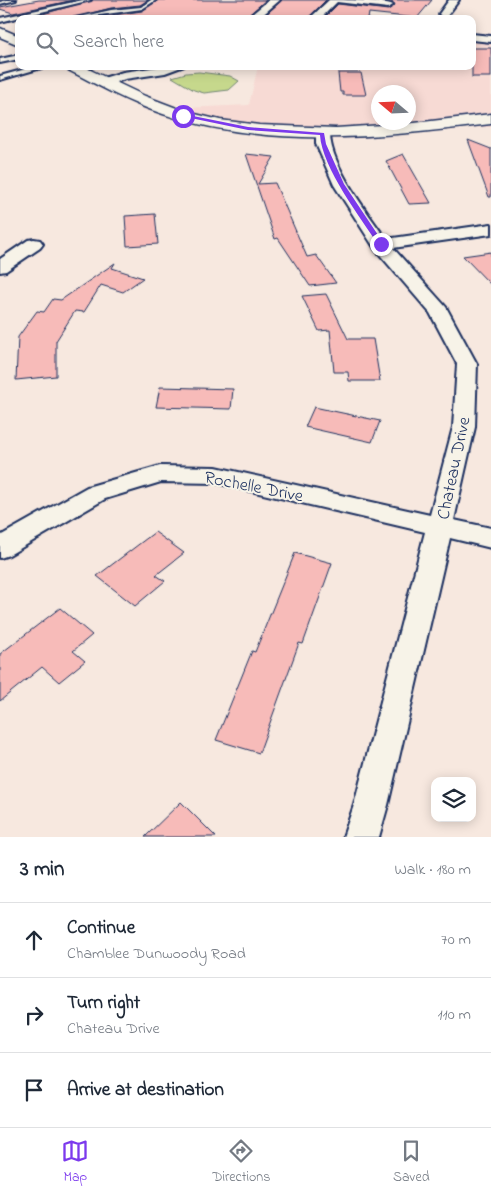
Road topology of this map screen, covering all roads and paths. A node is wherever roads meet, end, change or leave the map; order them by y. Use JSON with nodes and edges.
{"nodes":[{"id":1,"x":14,"y":0,"type":"edge"},
{"id":2,"x":89,"y":0,"type":"edge"},
{"id":3,"x":154,"y":0,"type":"edge"},
{"id":4,"x":275,"y":0,"type":"edge"},
{"id":5,"x":334,"y":0,"type":"edge"},
{"id":6,"x":339,"y":0,"type":"edge"},
{"id":7,"x":454,"y":0,"type":"edge"},
{"id":8,"x":390,"y":2,"type":"edge"},
{"id":9,"x":0,"y":3,"type":"edge"},
{"id":10,"x":444,"y":14,"type":"dead end"},
{"id":11,"x":20,"y":15,"type":"edge"},
{"id":12,"x":92,"y":15,"type":"edge"},
{"id":13,"x":256,"y":15,"type":"edge"},
{"id":14,"x":318,"y":15,"type":"edge"},
{"id":15,"x":379,"y":15,"type":"edge"},
{"id":16,"x":15,"y":16,"type":"edge"},
{"id":17,"x":2,"y":19,"type":"edge"},
{"id":18,"x":11,"y":22,"type":"dead end"},
{"id":19,"x":0,"y":32,"type":"edge"},
{"id":20,"x":476,"y":37,"type":"edge"},
{"id":21,"x":15,"y":39,"type":"edge"},
{"id":22,"x":491,"y":39,"type":"edge"},
{"id":23,"x":15,"y":58,"type":"edge"},
{"id":24,"x":0,"y":61,"type":"edge"},
{"id":25,"x":30,"y":70,"type":"edge"},
{"id":26,"x":84,"y":70,"type":"edge"},
{"id":27,"x":164,"y":70,"type":"edge"},
{"id":28,"x":0,"y":78,"type":"edge"},
{"id":29,"x":104,"y":82,"type":"junction"},
{"id":30,"x":491,"y":119,"type":"edge"},
{"id":31,"x":323,"y":134,"type":"junction"},
{"id":32,"x":491,"y":229,"type":"edge"},
{"id":33,"x":34,"y":244,"type":"dead end"},
{"id":34,"x":381,"y":244,"type":"junction"},
{"id":35,"x":0,"y":266,"type":"edge"},
{"id":36,"x":441,"y":526,"type":"junction"},
{"id":37,"x":491,"y":538,"type":"edge"},
{"id":38,"x":4,"y":541,"type":"edge"},
{"id":39,"x":361,"y":837,"type":"edge"}],
"edges":[{"from":1,"to":9,"type":"lane"},
{"from":2,"to":11,"type":"lane"},
{"from":3,"to":12,"type":"lane"},
{"from":4,"to":13,"type":"street"},
{"from":5,"to":14,"type":"street"},
{"from":6,"to":8,"type":"street"},
{"from":7,"to":10,"type":"street"},
{"from":8,"to":15,"type":"street"},
{"from":16,"to":17,"type":"lane"},
{"from":17,"to":18,"type":"lane"},
{"from":19,"to":21,"type":"street"},
{"from":20,"to":22,"type":"street"},
{"from":23,"to":24,"type":"lane"},
{"from":25,"to":28,"type":"lane"},
{"from":26,"to":29,"type":"street"},
{"from":27,"to":29,"type":"street"},
{"from":29,"to":31,"type":"street"},
{"from":30,"to":31,"type":"street"},
{"from":31,"to":34,"type":"street","name":"Chateau Drive"},
{"from":32,"to":34,"type":"street"},
{"from":33,"to":35,"type":"street"},
{"from":34,"to":36,"type":"street","name":"Chateau Drive"},
{"from":36,"to":37,"type":"street","name":"Rochelle Drive"},
{"from":36,"to":38,"type":"street","name":"Rochelle Drive"},
{"from":36,"to":39,"type":"street","name":"Chateau Drive"}]}
